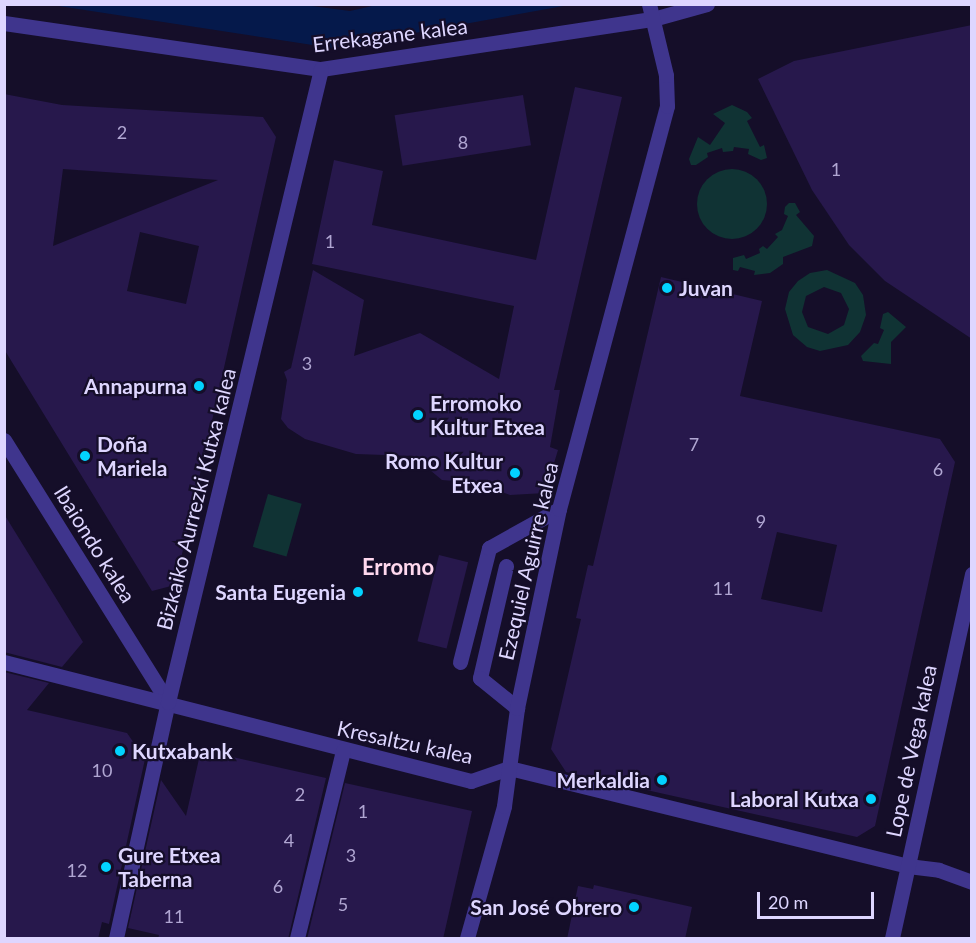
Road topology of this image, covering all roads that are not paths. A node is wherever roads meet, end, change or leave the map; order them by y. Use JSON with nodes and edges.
{"nodes":[{"id":1,"x":707,"y":4,"type":"edge"},
{"id":2,"x":651,"y":12,"type":"edge"},
{"id":3,"x":4,"y":23,"type":"edge"},
{"id":4,"x":321,"y":69,"type":"junction"},
{"id":5,"x":4,"y":440,"type":"edge"},
{"id":6,"x":559,"y":509,"type":"junction"},
{"id":7,"x":506,"y":566,"type":"dead end"},
{"id":8,"x":972,"y":574,"type":"edge"},
{"id":9,"x":4,"y":662,"type":"edge"},
{"id":10,"x":460,"y":662,"type":"dead end"},
{"id":11,"x":168,"y":702,"type":"junction"},
{"id":12,"x":517,"y":708,"type":"junction"},
{"id":13,"x":343,"y":751,"type":"junction"},
{"id":14,"x":509,"y":768,"type":"junction"},
{"id":15,"x":908,"y":866,"type":"junction"},
{"id":16,"x":972,"y":882,"type":"edge"},
{"id":17,"x":116,"y":939,"type":"edge"},
{"id":18,"x":297,"y":939,"type":"edge"},
{"id":19,"x":467,"y":939,"type":"edge"},
{"id":20,"x":892,"y":939,"type":"edge"}],
"edges":[{"from":1,"to":2,"type":"street","name":"Errekagane kalea"},
{"from":2,"to":4,"type":"street","name":"Errekagane kalea"},
{"from":2,"to":6,"type":"street","name":"Ezequiel Aguirre kalea"},
{"from":3,"to":4,"type":"street","name":"Errekagane kalea"},
{"from":4,"to":11,"type":"street","name":"Bizkaiko Aurrezki Kutxa kalea"},
{"from":5,"to":11,"type":"street","name":"Ibaiondo kalea"},
{"from":6,"to":10,"type":"street"},
{"from":6,"to":12,"type":"street","name":"Ezequiel Aguirre kalea"},
{"from":7,"to":12,"type":"street"},
{"from":8,"to":15,"type":"street","name":"Lope de Vega kalea"},
{"from":9,"to":11,"type":"street","name":"Kresaltzu kalea"},
{"from":11,"to":13,"type":"street","name":"Kresaltzu kalea"},
{"from":11,"to":17,"type":"street","name":"Bizkaiko Aurrezki Kutxa kalea"},
{"from":12,"to":14,"type":"street","name":"Ezequiel Aguirre kalea"},
{"from":13,"to":14,"type":"street","name":"Kresaltzu kalea"},
{"from":13,"to":18,"type":"street"},
{"from":14,"to":15,"type":"street"},
{"from":14,"to":19,"type":"street","name":"Ezequiel Aguirre kalea"},
{"from":15,"to":16,"type":"street"},
{"from":15,"to":20,"type":"street","name":"Lope de Vega kalea"}]}
